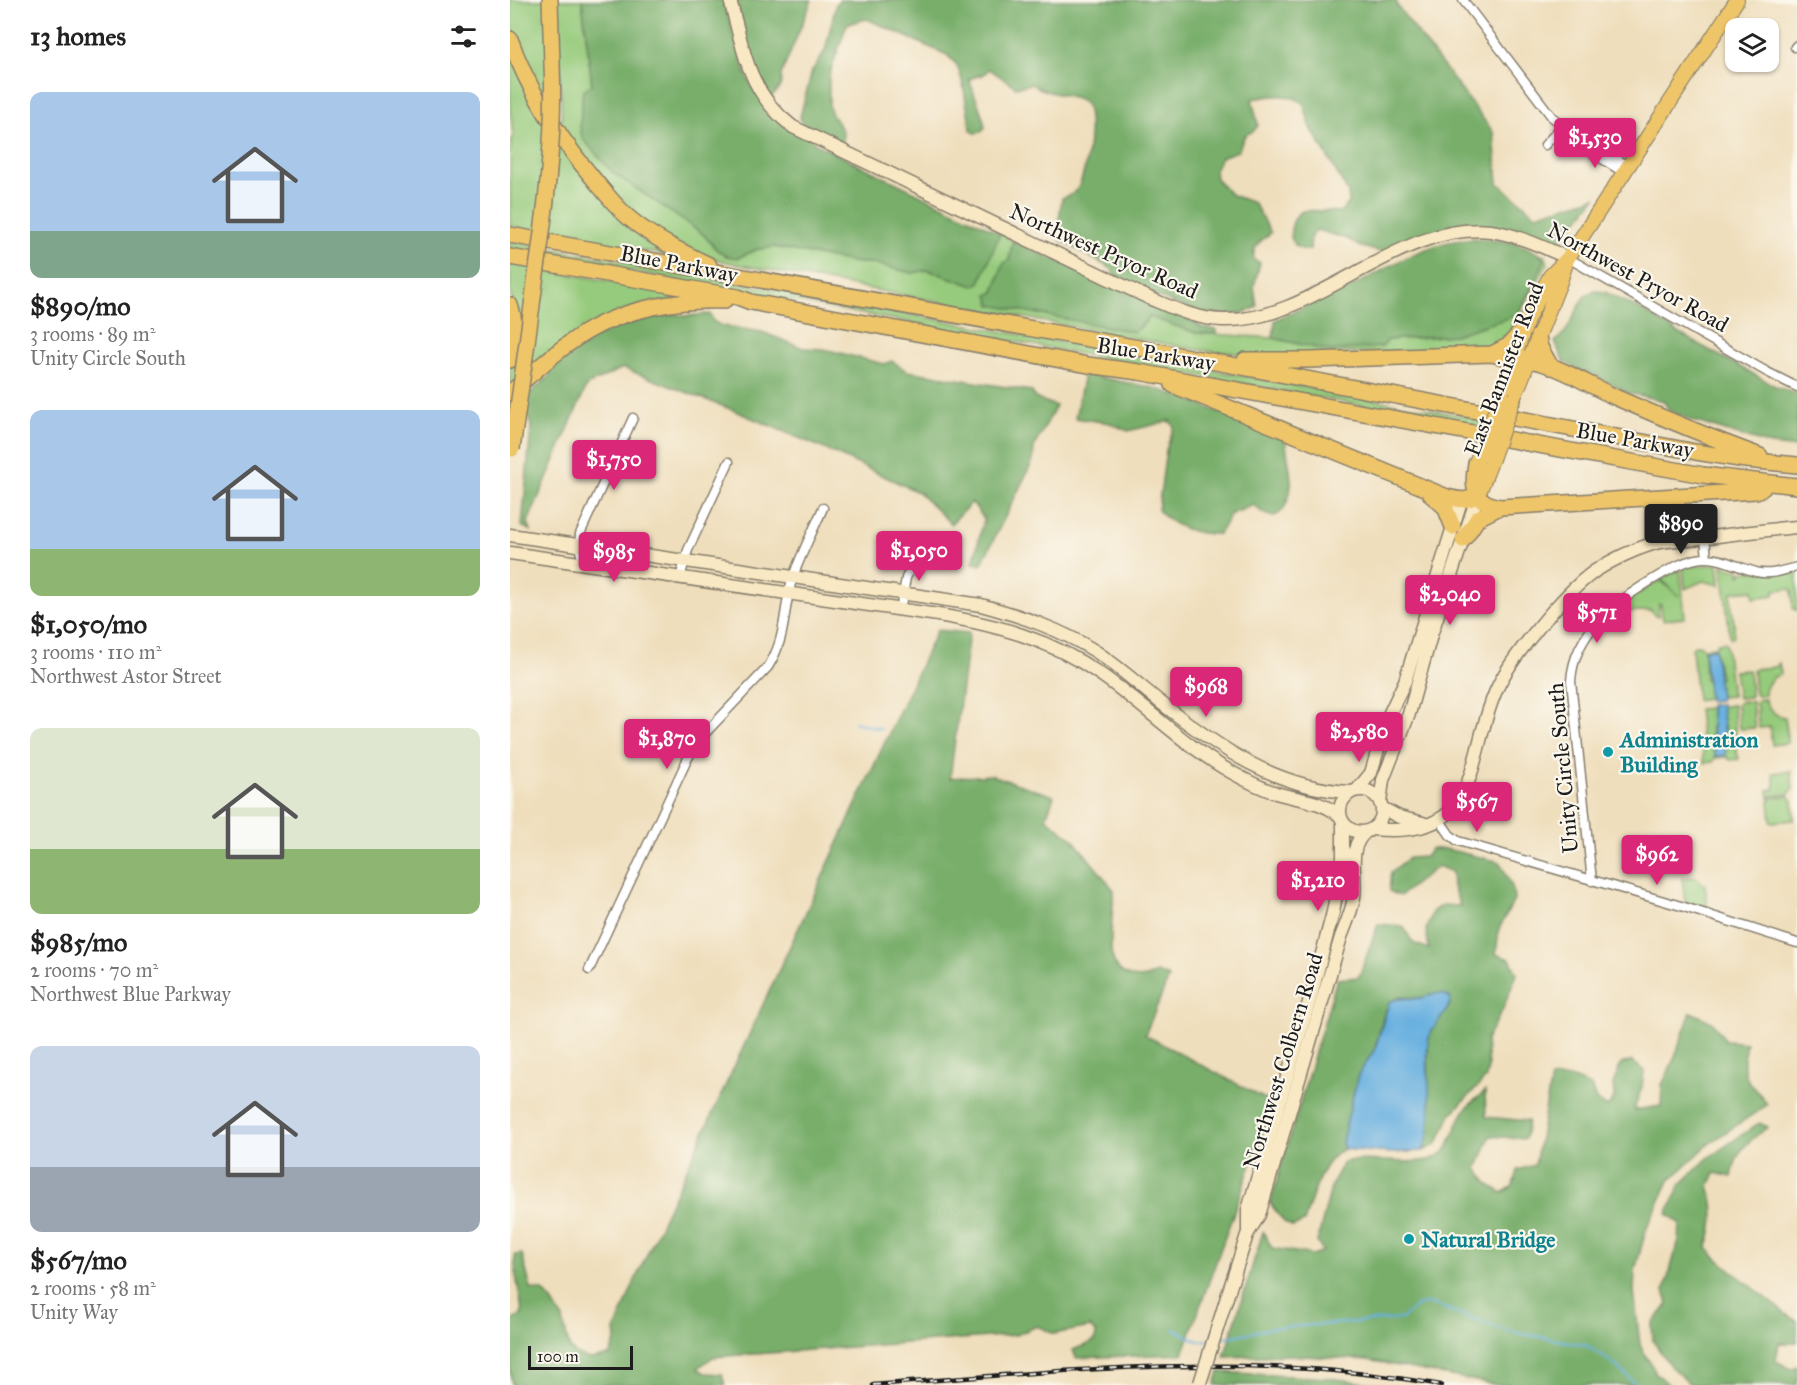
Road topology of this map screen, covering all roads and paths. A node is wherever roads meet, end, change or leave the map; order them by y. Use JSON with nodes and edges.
{"nodes":[{"id":1,"x":550,"y":0,"type":"edge"},
{"id":2,"x":730,"y":0,"type":"edge"},
{"id":3,"x":1463,"y":0,"type":"edge"},
{"id":4,"x":1737,"y":0,"type":"edge"},
{"id":5,"x":510,"y":39,"type":"edge"},
{"id":6,"x":1562,"y":126,"type":"junction"},
{"id":7,"x":1545,"y":145,"type":"dead end"},
{"id":8,"x":1625,"y":169,"type":"junction"},
{"id":9,"x":510,"y":235,"type":"edge"},
{"id":10,"x":510,"y":257,"type":"edge"},
{"id":11,"x":1568,"y":258,"type":"junction"},
{"id":12,"x":731,"y":274,"type":"junction"},
{"id":13,"x":751,"y":302,"type":"junction"},
{"id":14,"x":510,"y":304,"type":"edge"},
{"id":15,"x":1531,"y":333,"type":"junction"},
{"id":16,"x":1167,"y":353,"type":"junction"},
{"id":17,"x":1492,"y":354,"type":"junction"},
{"id":18,"x":1529,"y":359,"type":"junction"},
{"id":19,"x":510,"y":360,"type":"edge"},
{"id":20,"x":1512,"y":363,"type":"junction"},
{"id":21,"x":1551,"y":367,"type":"junction"},
{"id":22,"x":1139,"y":372,"type":"junction"},
{"id":23,"x":1797,"y":387,"type":"edge"},
{"id":24,"x":510,"y":393,"type":"edge"},
{"id":25,"x":1508,"y":395,"type":"junction"},
{"id":26,"x":633,"y":418,"type":"dead end"},
{"id":27,"x":511,"y":455,"type":"edge"},
{"id":28,"x":729,"y":462,"type":"dead end"},
{"id":29,"x":1481,"y":462,"type":"junction"},
{"id":30,"x":1791,"y":465,"type":"edge"},
{"id":31,"x":1771,"y":484,"type":"junction"},
{"id":32,"x":1797,"y":486,"type":"edge"},
{"id":33,"x":1422,"y":487,"type":"junction"},
{"id":34,"x":1478,"y":495,"type":"junction"},
{"id":35,"x":1461,"y":501,"type":"junction"},
{"id":36,"x":1500,"y":507,"type":"junction"},
{"id":37,"x":823,"y":508,"type":"dead end"},
{"id":38,"x":1453,"y":527,"type":"junction"},
{"id":39,"x":1797,"y":527,"type":"edge"},
{"id":40,"x":510,"y":535,"type":"edge"},
{"id":41,"x":1705,"y":537,"type":"junction"},
{"id":42,"x":1692,"y":539,"type":"junction"},
{"id":43,"x":1463,"y":540,"type":"junction"},
{"id":44,"x":579,"y":546,"type":"junction"},
{"id":45,"x":919,"y":549,"type":"dead end"},
{"id":46,"x":510,"y":553,"type":"edge"},
{"id":47,"x":1707,"y":558,"type":"junction"},
{"id":48,"x":1695,"y":559,"type":"junction"},
{"id":49,"x":685,"y":561,"type":"junction"},
{"id":50,"x":583,"y":563,"type":"junction"},
{"id":51,"x":1797,"y":567,"type":"edge"},
{"id":52,"x":680,"y":578,"type":"junction"},
{"id":53,"x":793,"y":578,"type":"junction"},
{"id":54,"x":789,"y":594,"type":"junction"},
{"id":55,"x":902,"y":594,"type":"junction"},
{"id":56,"x":900,"y":610,"type":"junction"},
{"id":57,"x":1354,"y":791,"type":"junction"},
{"id":58,"x":1381,"y":805,"type":"junction"},
{"id":59,"x":1341,"y":819,"type":"junction"},
{"id":60,"x":1434,"y":821,"type":"junction"},
{"id":61,"x":1370,"y":830,"type":"junction"},
{"id":62,"x":1592,"y":881,"type":"junction"},
{"id":63,"x":1797,"y":943,"type":"edge"},
{"id":64,"x":589,"y":970,"type":"dead end"},
{"id":65,"x":1247,"y":1235,"type":"junction"},
{"id":66,"x":1200,"y":1384,"type":"edge"}],
"edges":[{"from":1,"to":27,"type":"highway","bridge":true},
{"from":2,"to":11,"type":"main road","name":"Northwest Pryor Road"},
{"from":3,"to":6,"type":"street"},
{"from":4,"to":8,"type":"main road","name":"East Bannister Road"},
{"from":5,"to":12,"type":"highway"},
{"from":6,"to":7,"type":"street"},
{"from":6,"to":8,"type":"street"},
{"from":8,"to":11,"type":"main road","name":"East Bannister Road"},
{"from":9,"to":12,"type":"highway","name":"Blue Parkway"},
{"from":10,"to":13,"type":"highway","name":"Blue Parkway"},
{"from":11,"to":15,"type":"main road","name":"East Bannister Road"},
{"from":11,"to":23,"type":"street","name":"Northwest Pryor Road"},
{"from":12,"to":16,"type":"highway","name":"Blue Parkway"},
{"from":13,"to":22,"type":"highway","name":"Blue Parkway"},
{"from":13,"to":24,"type":"highway"},
{"from":14,"to":19,"type":"highway"},
{"from":15,"to":17,"type":"highway"},
{"from":15,"to":18,"type":"main road","name":"East Bannister Road"},
{"from":15,"to":20,"type":"main road","name":"East Bannister Road"},
{"from":15,"to":21,"type":"highway"},
{"from":16,"to":17,"type":"highway"},
{"from":16,"to":30,"type":"highway","name":"Blue Parkway"},
{"from":17,"to":20,"type":"highway"},
{"from":18,"to":20,"type":"highway"},
{"from":18,"to":21,"type":"highway"},
{"from":18,"to":25,"type":"main road","name":"East Bannister Road"},
{"from":20,"to":25,"type":"highway"},
{"from":21,"to":30,"type":"highway"},
{"from":22,"to":31,"type":"highway","name":"Blue Parkway"},
{"from":22,"to":33,"type":"highway"},
{"from":25,"to":29,"type":"main road","name":"East Bannister Road","bridge":true},
{"from":26,"to":44,"type":"street"},
{"from":28,"to":49,"type":"street"},
{"from":29,"to":34,"type":"highway"},
{"from":29,"to":35,"type":"main road"},
{"from":31,"to":32,"type":"highway","name":"Blue Parkway"},
{"from":31,"to":36,"type":"highway"},
{"from":33,"to":35,"type":"highway"},
{"from":33,"to":38,"type":"highway"},
{"from":34,"to":35,"type":"highway"},
{"from":34,"to":36,"type":"highway"},
{"from":34,"to":43,"type":"main road"},
{"from":35,"to":38,"type":"main road"},
{"from":36,"to":43,"type":"highway"},
{"from":37,"to":53,"type":"street"},
{"from":38,"to":57,"type":"main road"},
{"from":39,"to":41,"type":"main road"},
{"from":40,"to":44,"type":"main road"},
{"from":41,"to":42,"type":"main road"},
{"from":41,"to":47,"type":"street"},
{"from":42,"to":48,"type":"street"},
{"from":42,"to":60,"type":"main road"},
{"from":43,"to":58,"type":"main road"},
{"from":44,"to":49,"type":"main road"},
{"from":44,"to":50,"type":"street"},
{"from":45,"to":55,"type":"street"},
{"from":46,"to":50,"type":"main road"},
{"from":47,"to":48,"type":"street","name":"Unity Circle South"},
{"from":47,"to":51,"type":"street","name":"Unity Circle South"},
{"from":48,"to":62,"type":"street","name":"Unity Circle South"},
{"from":49,"to":52,"type":"street"},
{"from":49,"to":53,"type":"main road"},
{"from":50,"to":52,"type":"main road"},
{"from":52,"to":54,"type":"main road"},
{"from":53,"to":54,"type":"street"},
{"from":53,"to":55,"type":"main road"},
{"from":54,"to":56,"type":"main road"},
{"from":54,"to":64,"type":"street"},
{"from":55,"to":56,"type":"street"},
{"from":55,"to":57,"type":"main road"},
{"from":56,"to":59,"type":"main road"},
{"from":57,"to":58,"type":"main road"},
{"from":57,"to":59,"type":"main road"},
{"from":58,"to":60,"type":"main road"},
{"from":58,"to":61,"type":"main road"},
{"from":59,"to":61,"type":"main road"},
{"from":59,"to":65,"type":"main road","name":"Northwest Colbern Road"},
{"from":60,"to":61,"type":"main road"},
{"from":60,"to":62,"type":"street"},
{"from":61,"to":65,"type":"main road","name":"Northwest Colbern Road"},
{"from":62,"to":63,"type":"street"},
{"from":65,"to":66,"type":"main road","name":"Northwest Colbern Road","bridge":true}]}
